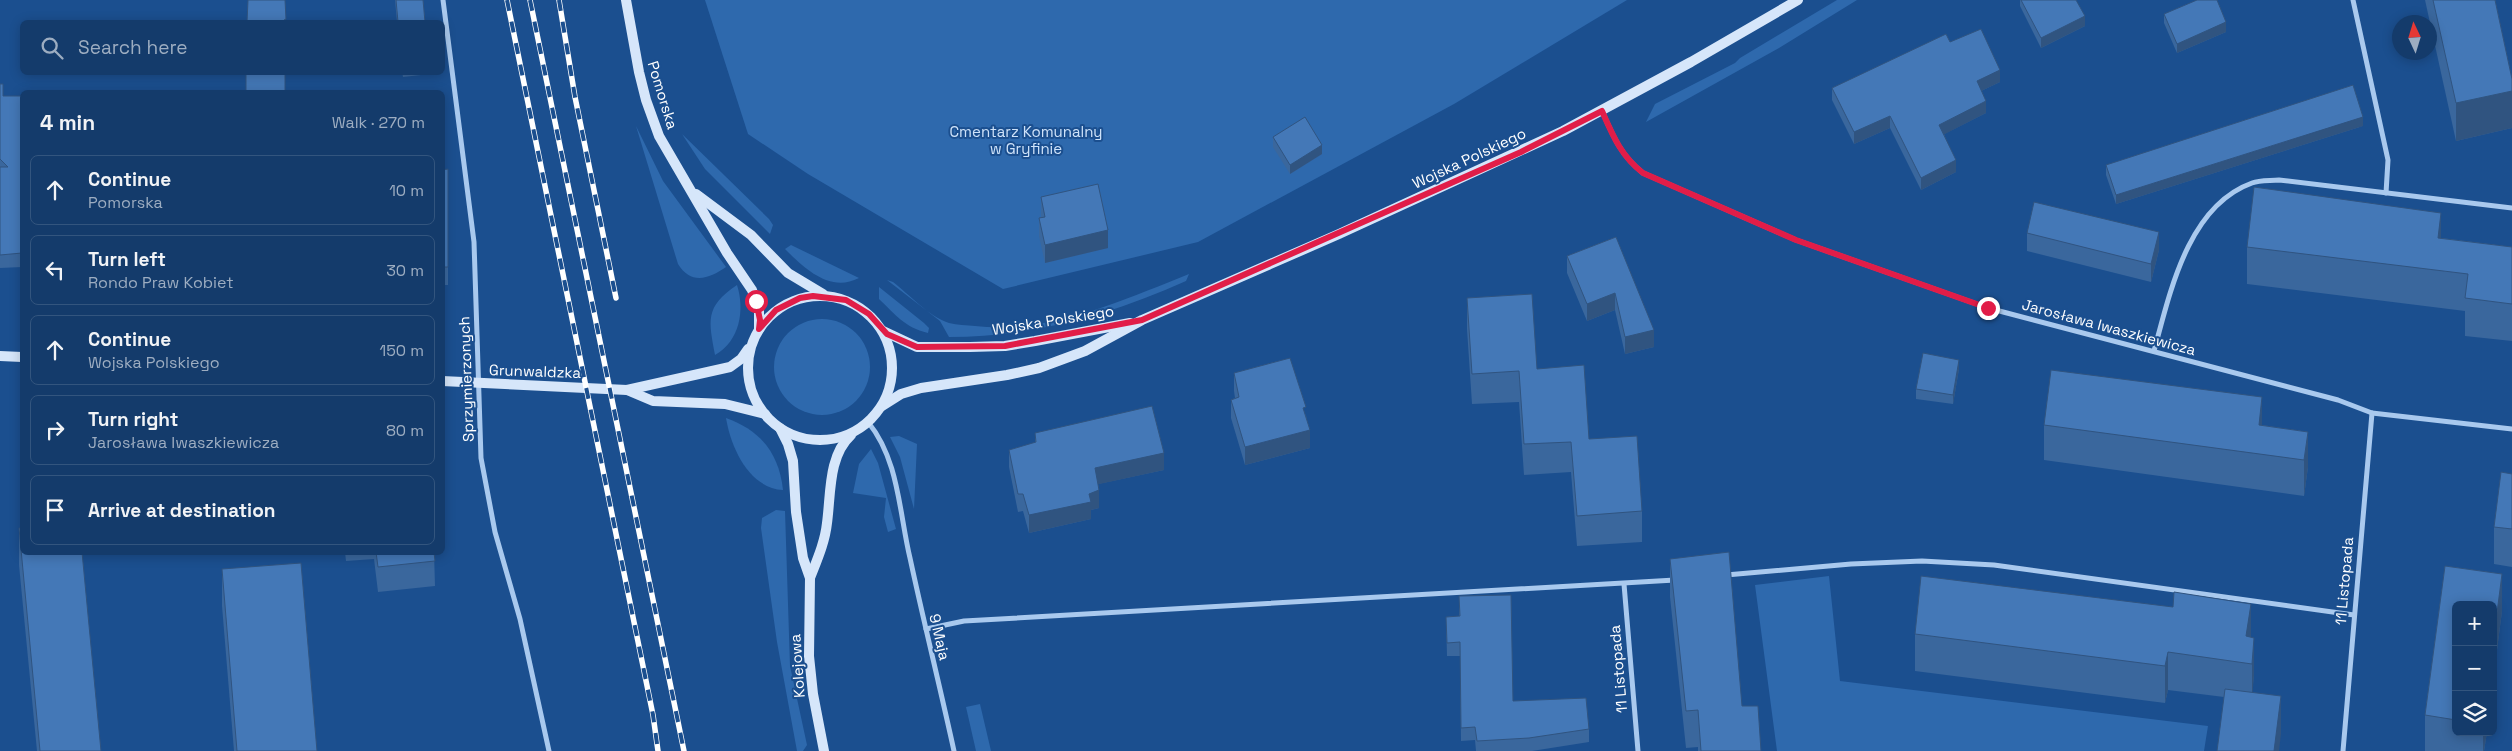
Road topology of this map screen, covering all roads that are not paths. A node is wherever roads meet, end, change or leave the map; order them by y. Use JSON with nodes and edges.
{"nodes":[{"id":1,"x":443,"y":0,"type":"edge"},
{"id":2,"x":626,"y":0,"type":"edge"},
{"id":3,"x":1798,"y":0,"type":"edge"},
{"id":4,"x":2352,"y":0,"type":"edge"},
{"id":5,"x":1602,"y":111,"type":"junction"},
{"id":6,"x":693,"y":192,"type":"junction"},
{"id":7,"x":2386,"y":193,"type":"junction"},
{"id":8,"x":2512,"y":208,"type":"edge"},
{"id":9,"x":826,"y":296,"type":"junction"},
{"id":10,"x":1142,"y":320,"type":"junction"},
{"id":11,"x":759,"y":329,"type":"junction"},
{"id":12,"x":882,"y":330,"type":"junction"},
{"id":13,"x":752,"y":343,"type":"junction"},
{"id":14,"x":2154,"y":351,"type":"junction"},
{"id":15,"x":0,"y":356,"type":"edge"},
{"id":16,"x":20,"y":357,"type":"edge"},
{"id":17,"x":445,"y":381,"type":"edge"},
{"id":18,"x":478,"y":384,"type":"junction"},
{"id":19,"x":627,"y":390,"type":"junction"},
{"id":20,"x":882,"y":406,"type":"junction"},
{"id":21,"x":2372,"y":413,"type":"junction"},
{"id":22,"x":765,"y":414,"type":"junction"},
{"id":23,"x":868,"y":422,"type":"junction"},
{"id":24,"x":780,"y":428,"type":"junction"},
{"id":25,"x":2512,"y":429,"type":"edge"},
{"id":26,"x":855,"y":431,"type":"junction"},
{"id":27,"x":1715,"y":576,"type":"edge"},
{"id":28,"x":810,"y":578,"type":"junction"},
{"id":29,"x":1686,"y":579,"type":"edge"},
{"id":30,"x":1624,"y":584,"type":"junction"},
{"id":31,"x":2354,"y":615,"type":"junction"},
{"id":32,"x":926,"y":629,"type":"junction"},
{"id":33,"x":549,"y":751,"type":"edge"},
{"id":34,"x":824,"y":751,"type":"edge"},
{"id":35,"x":954,"y":751,"type":"edge"},
{"id":36,"x":1638,"y":751,"type":"edge"},
{"id":37,"x":2343,"y":751,"type":"edge"}],
"edges":[{"from":1,"to":18,"type":"street","name":"Sprzymierzonych"},
{"from":2,"to":6,"type":"main road","name":"Pomorska"},
{"from":3,"to":5,"type":"main road","name":"Wojska Polskiego"},
{"from":4,"to":7,"type":"street"},
{"from":5,"to":10,"type":"main road","name":"Wojska Polskiego"},
{"from":5,"to":14,"type":"street","name":"Jarosława Iwaszkiewicza"},
{"from":6,"to":9,"type":"main road","name":"Pomorska"},
{"from":6,"to":11,"type":"main road","name":"Pomorska"},
{"from":7,"to":8,"type":"street"},
{"from":7,"to":14,"type":"street"},
{"from":9,"to":11,"type":"main road"},
{"from":9,"to":12,"type":"main road"},
{"from":10,"to":12,"type":"main road","name":"Wojska Polskiego"},
{"from":10,"to":20,"type":"main road","name":"Wojska Polskiego"},
{"from":11,"to":13,"type":"main road"},
{"from":12,"to":20,"type":"main road"},
{"from":13,"to":19,"type":"main road","name":"Grunwaldzka"},
{"from":13,"to":22,"type":"main road"},
{"from":14,"to":21,"type":"street","name":"Jarosława Iwaszkiewicza"},
{"from":15,"to":16,"type":"main road"},
{"from":17,"to":18,"type":"main road","name":"Grunwaldzka"},
{"from":18,"to":19,"type":"main road","name":"Grunwaldzka"},
{"from":18,"to":33,"type":"street","name":"Sprzymierzonych"},
{"from":19,"to":22,"type":"main road","name":"Grunwaldzka"},
{"from":20,"to":23,"type":"main road"},
{"from":21,"to":25,"type":"street","name":"Jarosława Iwaszkiewicza"},
{"from":21,"to":31,"type":"street","name":"11 Listopada"},
{"from":22,"to":24,"type":"main road"},
{"from":23,"to":26,"type":"main road"},
{"from":23,"to":32,"type":"street","name":"9 Maja"},
{"from":24,"to":26,"type":"main road"},
{"from":24,"to":28,"type":"main road","name":"Kolejowa"},
{"from":26,"to":28,"type":"main road","name":"Kolejowa"},
{"from":27,"to":31,"type":"street"},
{"from":28,"to":34,"type":"main road","name":"Kolejowa"},
{"from":29,"to":30,"type":"street"},
{"from":30,"to":32,"type":"street"},
{"from":30,"to":36,"type":"street","name":"11 Listopada"},
{"from":31,"to":37,"type":"street","name":"11 Listopada"},
{"from":32,"to":35,"type":"street","name":"9 Maja"}]}
